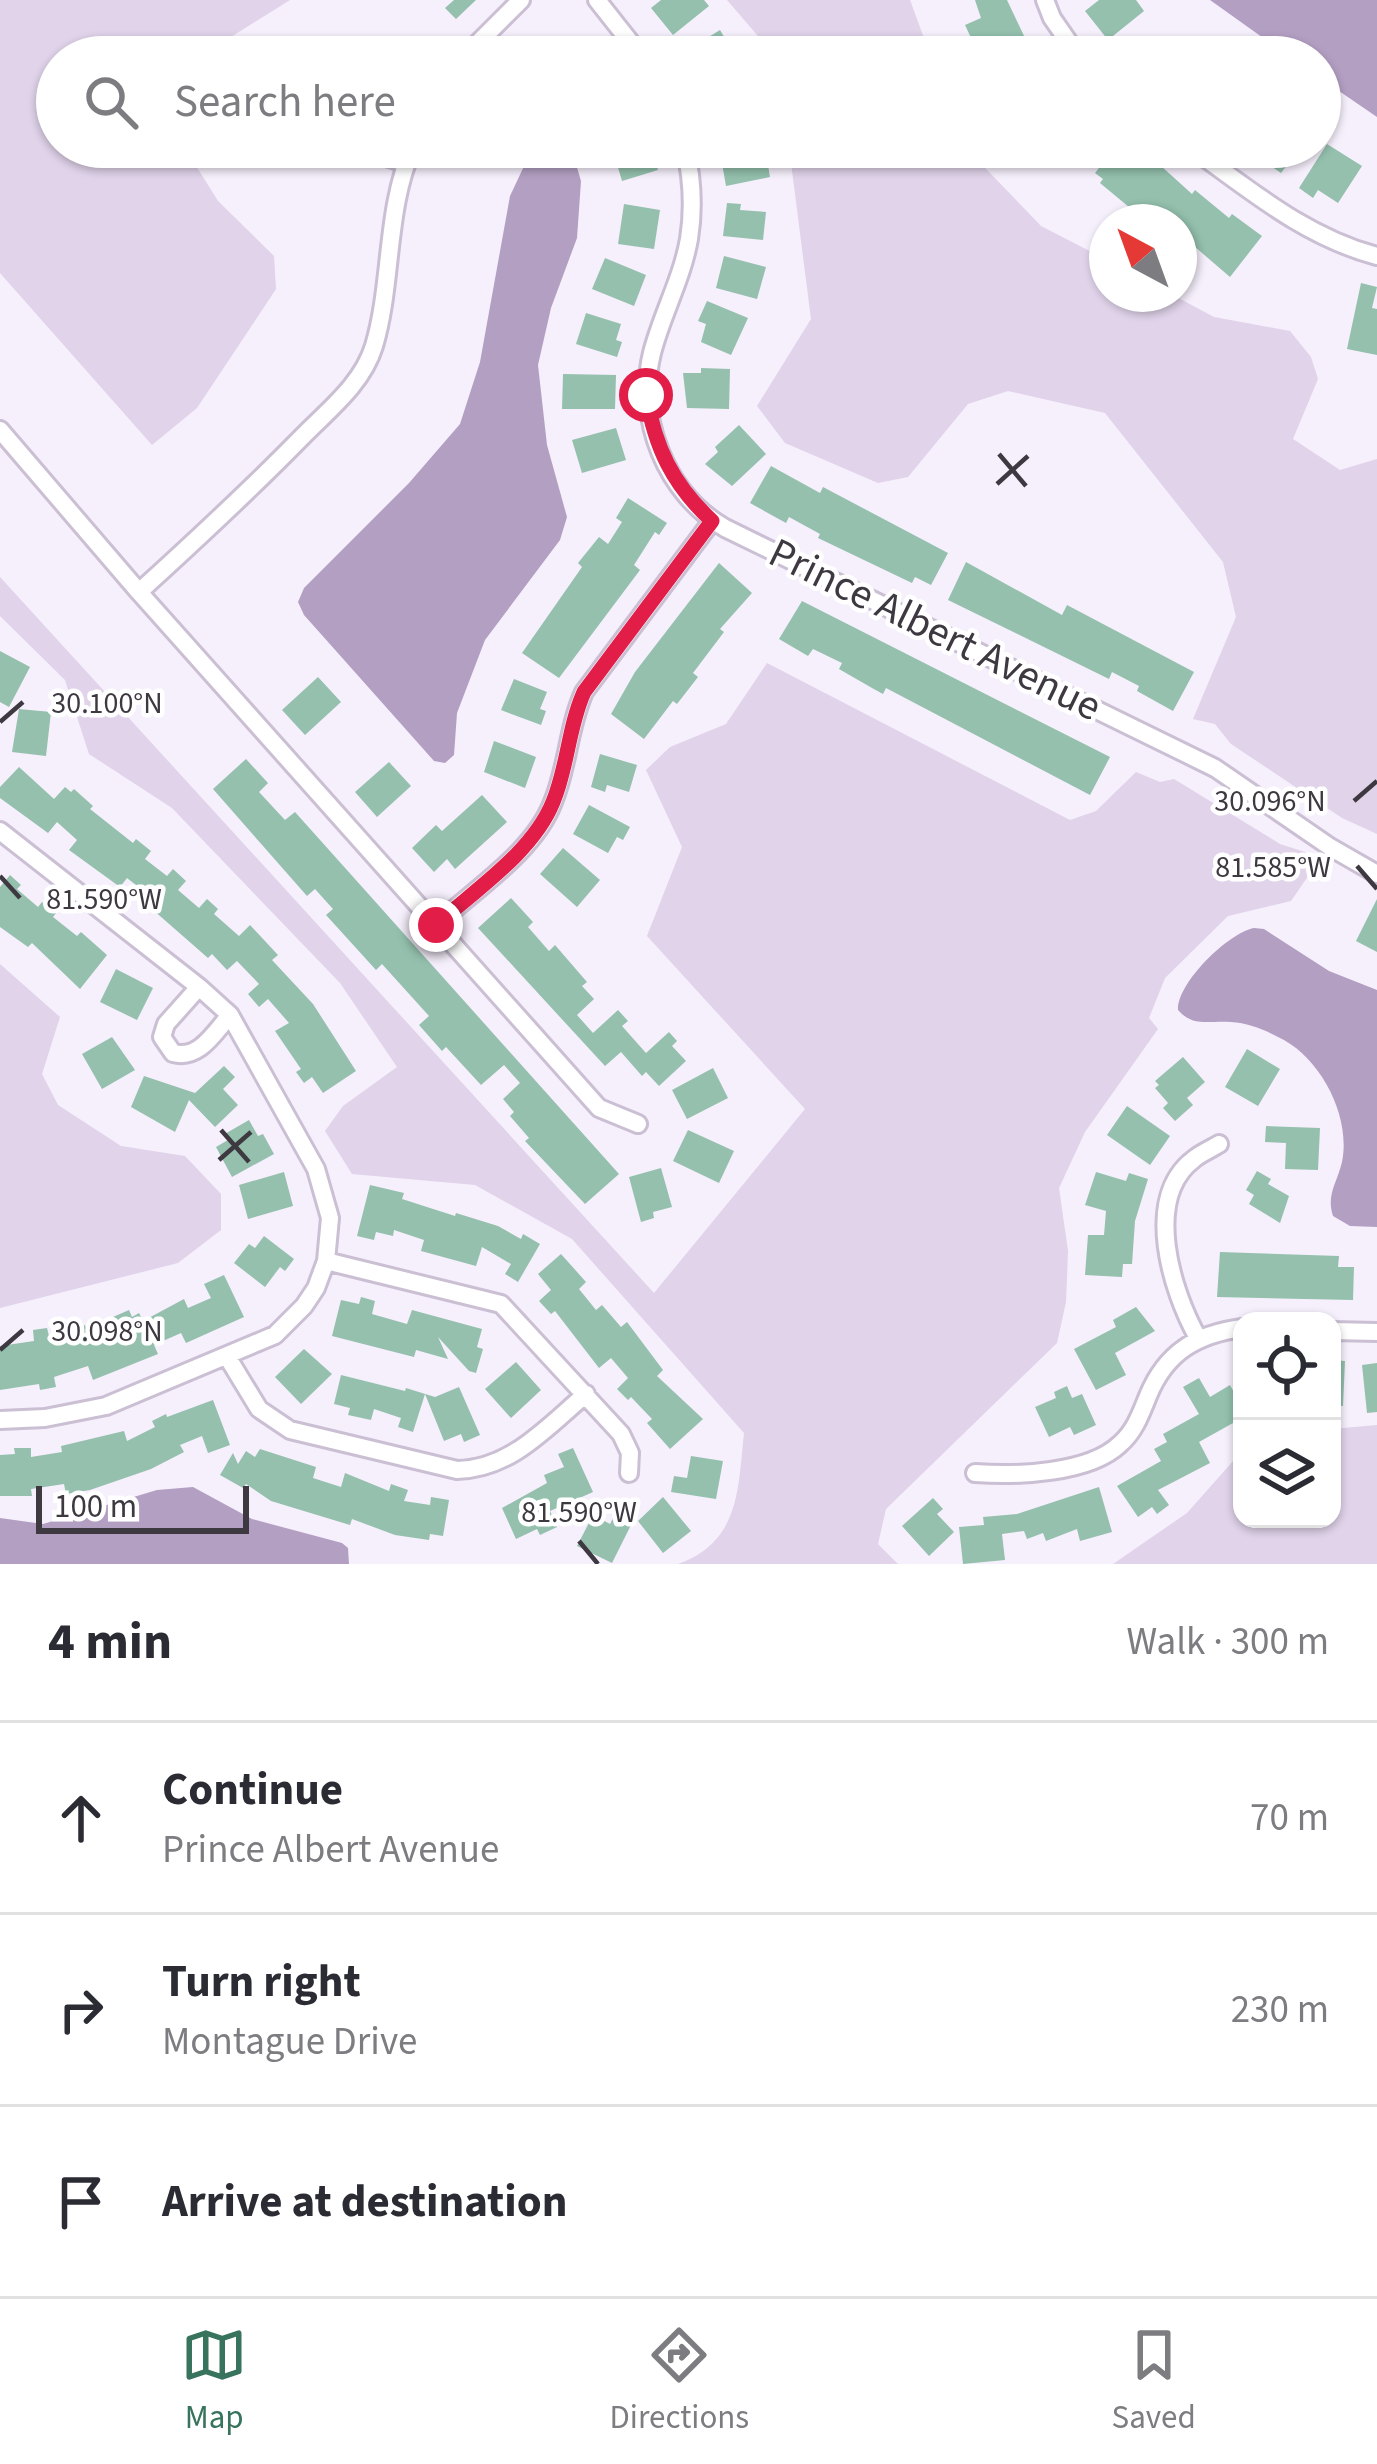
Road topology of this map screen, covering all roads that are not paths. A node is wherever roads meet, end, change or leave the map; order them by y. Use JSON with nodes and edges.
{"nodes":[{"id":1,"x":521,"y":0,"type":"edge"},
{"id":2,"x":597,"y":0,"type":"edge"},
{"id":3,"x":1045,"y":0,"type":"edge"},
{"id":4,"x":485,"y":36,"type":"edge"},
{"id":5,"x":625,"y":36,"type":"edge"},
{"id":6,"x":1064,"y":36,"type":"edge"},
{"id":7,"x":407,"y":168,"type":"edge"},
{"id":8,"x":688,"y":168,"type":"edge"},
{"id":9,"x":1219,"y":168,"type":"edge"},
{"id":10,"x":1377,"y":256,"type":"edge"},
{"id":11,"x":0,"y":430,"type":"edge"},
{"id":12,"x":712,"y":521,"type":"junction"},
{"id":13,"x":139,"y":592,"type":"junction"},
{"id":14,"x":0,"y":831,"type":"edge"},
{"id":15,"x":1377,"y":874,"type":"edge"},
{"id":16,"x":436,"y":925,"type":"junction"},
{"id":17,"x":199,"y":987,"type":"junction"},
{"id":18,"x":230,"y":1016,"type":"junction"},
{"id":19,"x":638,"y":1124,"type":"dead end"},
{"id":20,"x":1220,"y":1144,"type":"dead end"},
{"id":21,"x":326,"y":1261,"type":"junction"},
{"id":22,"x":1233,"y":1330,"type":"edge"},
{"id":23,"x":1341,"y":1331,"type":"edge"},
{"id":24,"x":1377,"y":1332,"type":"edge"},
{"id":25,"x":1198,"y":1338,"type":"junction"},
{"id":26,"x":228,"y":1358,"type":"junction"},
{"id":27,"x":586,"y":1394,"type":"junction"},
{"id":28,"x":0,"y":1420,"type":"edge"},
{"id":29,"x":629,"y":1473,"type":"dead end"},
{"id":30,"x":975,"y":1473,"type":"dead end"}],
"edges":[{"from":1,"to":4,"type":"street"},
{"from":2,"to":5,"type":"street"},
{"from":3,"to":6,"type":"street"},
{"from":7,"to":13,"type":"street"},
{"from":8,"to":12,"type":"street","name":"Prince Albert Avenue"},
{"from":9,"to":10,"type":"street"},
{"from":11,"to":13,"type":"street"},
{"from":12,"to":15,"type":"street","name":"Prince Albert Avenue"},
{"from":12,"to":16,"type":"street"},
{"from":13,"to":16,"type":"street"},
{"from":14,"to":17,"type":"street"},
{"from":16,"to":19,"type":"street"},
{"from":17,"to":18,"type":"street"},
{"from":17,"to":18,"type":"street"},
{"from":18,"to":21,"type":"street"},
{"from":20,"to":25,"type":"street"},
{"from":21,"to":26,"type":"street"},
{"from":21,"to":27,"type":"street"},
{"from":22,"to":25,"type":"street"},
{"from":23,"to":24,"type":"street"},
{"from":25,"to":30,"type":"street"},
{"from":26,"to":27,"type":"street"},
{"from":26,"to":28,"type":"street"},
{"from":27,"to":29,"type":"street"}]}
